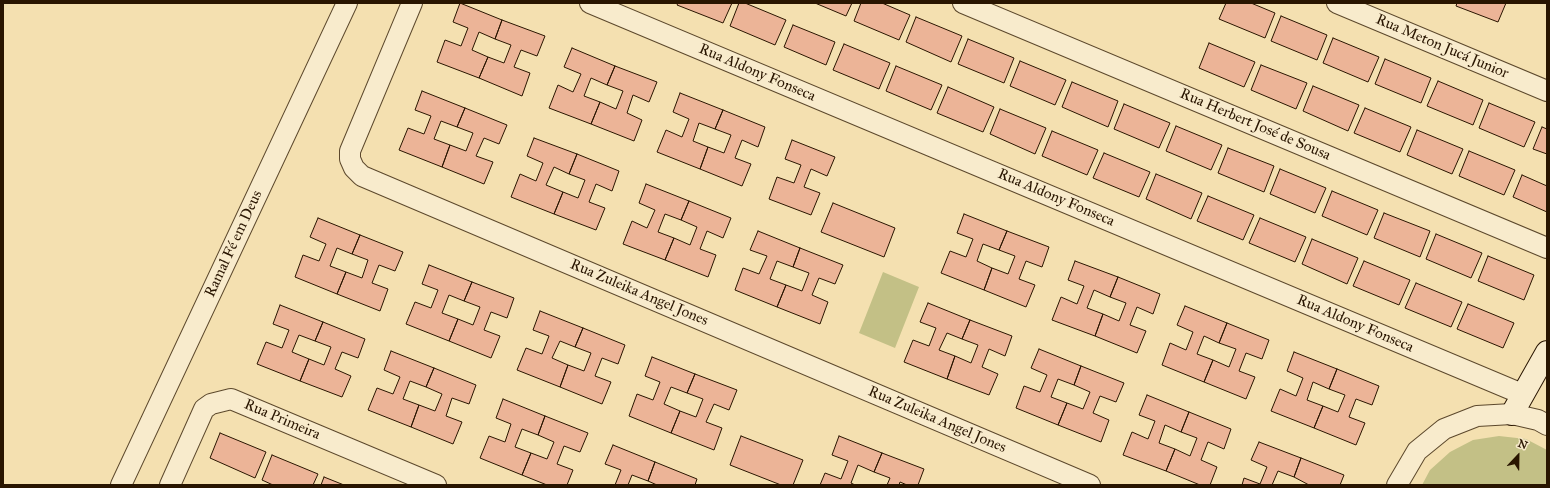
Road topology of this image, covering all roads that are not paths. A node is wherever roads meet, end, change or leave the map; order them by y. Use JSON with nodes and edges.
{"nodes":[{"id":1,"x":347,"y":3,"type":"edge"},
{"id":2,"x":412,"y":3,"type":"edge"},
{"id":3,"x":590,"y":3,"type":"edge"},
{"id":4,"x":963,"y":3,"type":"edge"},
{"id":5,"x":1336,"y":3,"type":"edge"},
{"id":6,"x":1547,"y":91,"type":"edge"},
{"id":7,"x":1547,"y":248,"type":"edge"},
{"id":8,"x":1547,"y":352,"type":"edge"},
{"id":9,"x":1522,"y":394,"type":"junction"},
{"id":10,"x":1512,"y":414,"type":"junction"},
{"id":11,"x":1547,"y":425,"type":"edge"},
{"id":12,"x":121,"y":485,"type":"edge"},
{"id":13,"x":170,"y":485,"type":"edge"},
{"id":14,"x":436,"y":485,"type":"edge"},
{"id":15,"x":1090,"y":485,"type":"edge"},
{"id":16,"x":1397,"y":485,"type":"edge"}],
"edges":[{"from":1,"to":12,"type":"street","name":"Ramal Fé em Deus"},
{"from":2,"to":15,"type":"street","name":"Rua Zuleika Angel Jones"},
{"from":3,"to":9,"type":"street","name":"Rua Aldony Fonseca"},
{"from":4,"to":7,"type":"street","name":"Rua Herbert José de Sousa"},
{"from":5,"to":6,"type":"street","name":"Rua Meton Jucá Junior"},
{"from":8,"to":9,"type":"street"},
{"from":9,"to":10,"type":"street"},
{"from":10,"to":11,"type":"street"},
{"from":10,"to":16,"type":"street"},
{"from":13,"to":14,"type":"street","name":"Rua Primeira"}]}
